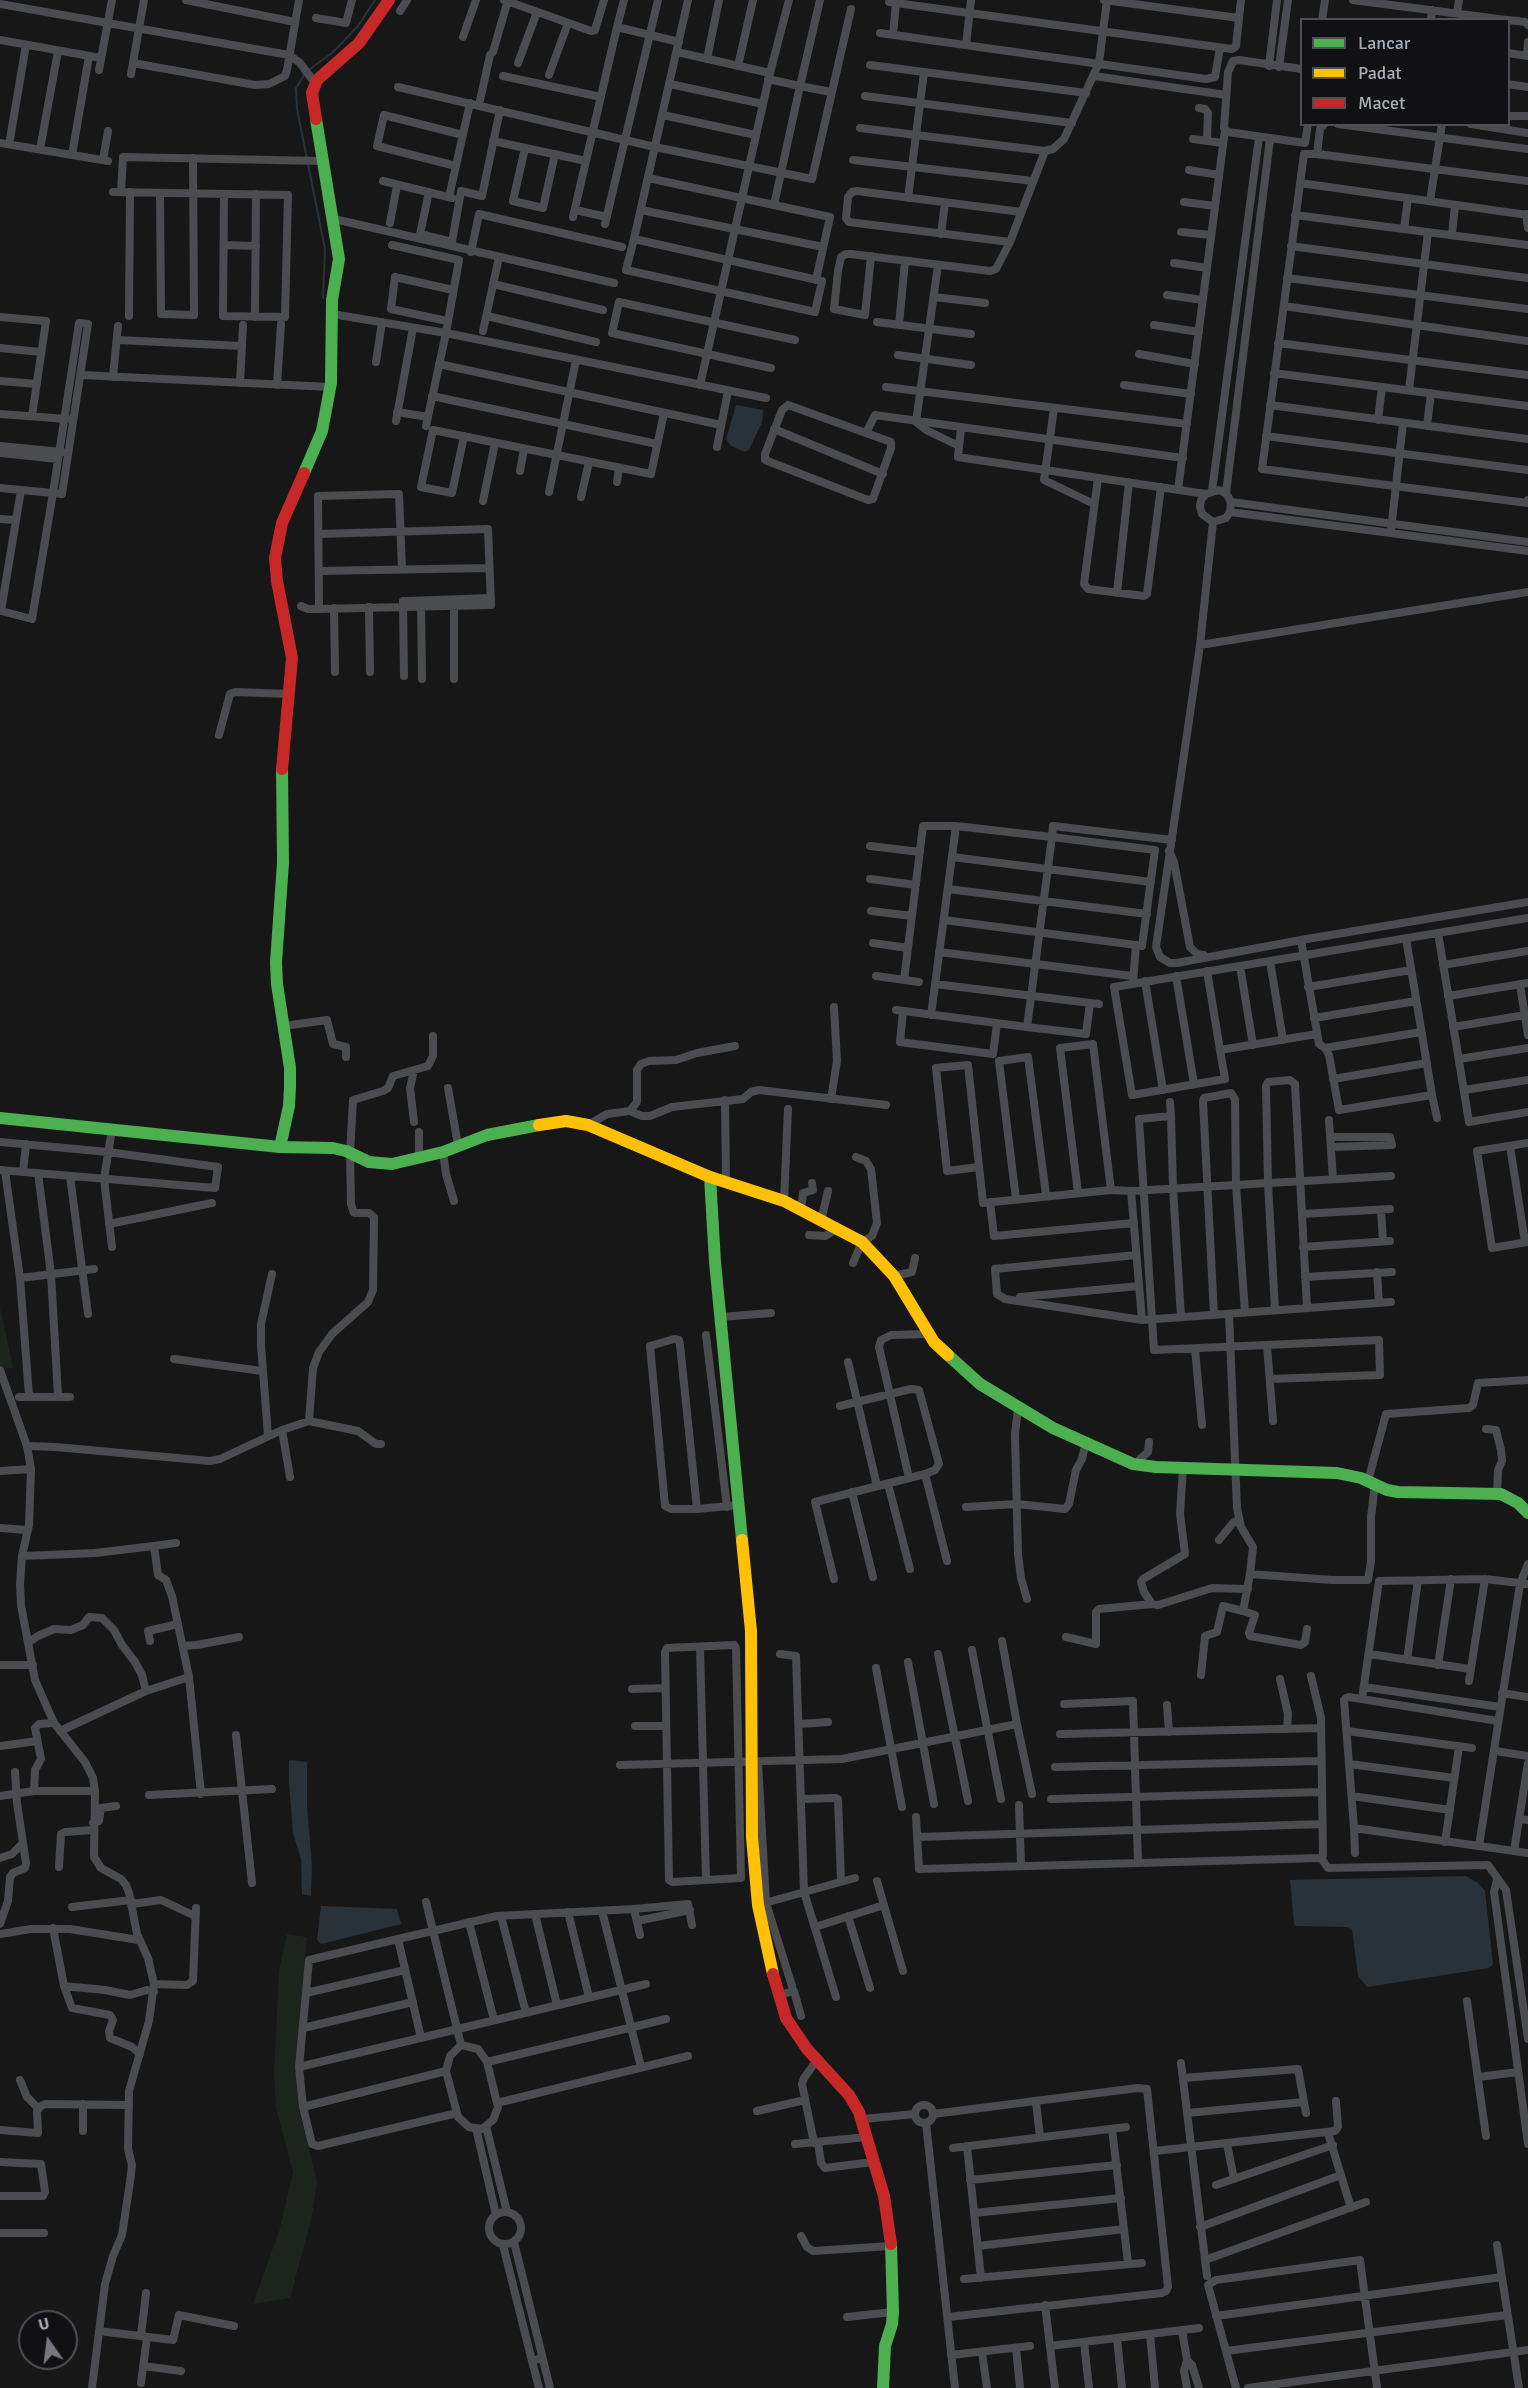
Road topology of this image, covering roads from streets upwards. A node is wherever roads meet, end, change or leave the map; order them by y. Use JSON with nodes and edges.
{"nodes":[{"id":1,"x":112,"y":0,"type":"edge"},
{"id":2,"x":144,"y":0,"type":"edge"},
{"id":3,"x":186,"y":0,"type":"edge"},
{"id":4,"x":299,"y":0,"type":"edge"},
{"id":5,"x":352,"y":0,"type":"edge"},
{"id":6,"x":389,"y":0,"type":"edge"},
{"id":7,"x":407,"y":0,"type":"edge"},
{"id":8,"x":476,"y":0,"type":"edge"},
{"id":9,"x":506,"y":0,"type":"edge"},
{"id":10,"x":604,"y":0,"type":"edge"},
{"id":11,"x":624,"y":0,"type":"edge"},
{"id":12,"x":658,"y":0,"type":"edge"},
{"id":13,"x":688,"y":0,"type":"edge"},
{"id":14,"x":719,"y":0,"type":"edge"},
{"id":15,"x":753,"y":0,"type":"edge"},
{"id":16,"x":789,"y":0,"type":"edge"},
{"id":17,"x":820,"y":0,"type":"edge"},
{"id":18,"x":971,"y":0,"type":"edge"},
{"id":19,"x":1105,"y":0,"type":"edge"},
{"id":20,"x":1242,"y":0,"type":"edge"},
{"id":21,"x":1277,"y":0,"type":"edge"},
{"id":22,"x":1287,"y":0,"type":"edge"},
{"id":23,"x":1324,"y":0,"type":"edge"},
{"id":24,"x":1353,"y":0,"type":"edge"},
{"id":25,"x":1459,"y":0,"type":"edge"},
{"id":26,"x":1129,"y":2,"type":"edge"},
{"id":27,"x":0,"y":4,"type":"edge"},
{"id":28,"x":851,"y":9,"type":"dead end"},
{"id":29,"x":400,"y":11,"type":"dead end"},
{"id":30,"x":537,"y":12,"type":"junction"},
{"id":31,"x":970,"y":13,"type":"junction"},
{"id":32,"x":1457,"y":13,"type":"junction"},
{"id":33,"x":1432,"y":15,"type":"edge"},
{"id":34,"x":316,"y":18,"type":"dead end"},
{"id":35,"x":1239,"y":18,"type":"junction"},
{"id":36,"x":1322,"y":18,"type":"edge"},
{"id":37,"x":1479,"y":18,"type":"edge"},
{"id":38,"x":1510,"y":20,"type":"edge"},
{"id":39,"x":295,"y":22,"type":"junction"},
{"id":40,"x":568,"y":23,"type":"junction"},
{"id":41,"x":107,"y":24,"type":"junction"},
{"id":42,"x":1528,"y":25,"type":"edge"},
{"id":43,"x":617,"y":27,"type":"junction"},
{"id":44,"x":139,"y":29,"type":"junction"},
{"id":45,"x":1103,"y":31,"type":"junction"},
{"id":46,"x":880,"y":33,"type":"dead end"},
{"id":47,"x":650,"y":35,"type":"junction"},
{"id":48,"x":893,"y":35,"type":"junction"},
{"id":49,"x":463,"y":37,"type":"dead end"},
{"id":50,"x":0,"y":40,"type":"edge"},
{"id":51,"x":679,"y":42,"type":"junction"},
{"id":52,"x":1528,"y":42,"type":"edge"},
{"id":53,"x":26,"y":45,"type":"junction"},
{"id":54,"x":966,"y":45,"type":"junction"},
{"id":55,"x":1220,"y":48,"type":"junction"},
{"id":56,"x":58,"y":51,"type":"junction"},
{"id":57,"x":677,"y":52,"type":"junction"},
{"id":58,"x":1510,"y":53,"type":"edge"},
{"id":59,"x":289,"y":55,"type":"junction"},
{"id":60,"x":89,"y":56,"type":"junction"},
{"id":61,"x":1528,"y":56,"type":"edge"},
{"id":62,"x":101,"y":58,"type":"junction"},
{"id":63,"x":707,"y":59,"type":"junction"},
{"id":64,"x":133,"y":63,"type":"junction"},
{"id":65,"x":518,"y":63,"type":"dead end"},
{"id":66,"x":1099,"y":63,"type":"junction"},
{"id":67,"x":870,"y":65,"type":"dead end"},
{"id":68,"x":738,"y":66,"type":"junction"},
{"id":69,"x":1269,"y":66,"type":"junction"},
{"id":70,"x":1279,"y":67,"type":"junction"},
{"id":71,"x":1300,"y":69,"type":"edge"},
{"id":72,"x":99,"y":70,"type":"dead end"},
{"id":73,"x":924,"y":72,"type":"junction"},
{"id":74,"x":131,"y":74,"type":"dead end"},
{"id":75,"x":549,"y":75,"type":"dead end"},
{"id":76,"x":503,"y":76,"type":"dead end"},
{"id":77,"x":769,"y":76,"type":"junction"},
{"id":78,"x":1094,"y":76,"type":"junction"},
{"id":79,"x":313,"y":80,"type":"junction"},
{"id":80,"x":670,"y":84,"type":"junction"},
{"id":81,"x":1510,"y":84,"type":"edge"},
{"id":82,"x":800,"y":86,"type":"junction"},
{"id":83,"x":398,"y":87,"type":"dead end"},
{"id":84,"x":1528,"y":87,"type":"edge"},
{"id":85,"x":831,"y":92,"type":"junction"},
{"id":86,"x":1086,"y":93,"type":"junction"},
{"id":87,"x":1226,"y":95,"type":"junction"},
{"id":88,"x":865,"y":96,"type":"dead end"},
{"id":89,"x":601,"y":97,"type":"junction"},
{"id":90,"x":920,"y":103,"type":"junction"},
{"id":91,"x":475,"y":104,"type":"junction"},
{"id":92,"x":763,"y":104,"type":"junction"},
{"id":93,"x":1199,"y":108,"type":"dead end"},
{"id":94,"x":500,"y":110,"type":"junction"},
{"id":95,"x":663,"y":115,"type":"junction"},
{"id":96,"x":1510,"y":116,"type":"edge"},
{"id":97,"x":1528,"y":116,"type":"edge"},
{"id":98,"x":1072,"y":123,"type":"junction"},
{"id":99,"x":1308,"y":126,"type":"edge"},
{"id":100,"x":1322,"y":126,"type":"edge"},
{"id":101,"x":1352,"y":126,"type":"edge"},
{"id":102,"x":1442,"y":126,"type":"edge"},
{"id":103,"x":1484,"y":126,"type":"edge"},
{"id":104,"x":860,"y":128,"type":"dead end"},
{"id":105,"x":1225,"y":130,"type":"junction"},
{"id":106,"x":108,"y":131,"type":"dead end"},
{"id":107,"x":593,"y":132,"type":"junction"},
{"id":108,"x":1528,"y":133,"type":"edge"},
{"id":109,"x":463,"y":135,"type":"junction"},
{"id":110,"x":756,"y":135,"type":"junction"},
{"id":111,"x":916,"y":135,"type":"junction"},
{"id":112,"x":0,"y":137,"type":"edge"},
{"id":113,"x":1259,"y":137,"type":"junction"},
{"id":114,"x":1439,"y":138,"type":"junction"},
{"id":115,"x":10,"y":139,"type":"junction"},
{"id":116,"x":1193,"y":139,"type":"dead end"},
{"id":117,"x":1270,"y":139,"type":"junction"},
{"id":118,"x":625,"y":140,"type":"junction"},
{"id":119,"x":1207,"y":140,"type":"junction"},
{"id":120,"x":493,"y":141,"type":"junction"},
{"id":121,"x":0,"y":143,"type":"edge"},
{"id":122,"x":1223,"y":143,"type":"junction"},
{"id":123,"x":41,"y":144,"type":"junction"},
{"id":124,"x":655,"y":147,"type":"junction"},
{"id":125,"x":525,"y":148,"type":"junction"},
{"id":126,"x":1528,"y":149,"type":"edge"},
{"id":127,"x":1045,"y":151,"type":"junction"},
{"id":128,"x":72,"y":152,"type":"junction"},
{"id":129,"x":1317,"y":153,"type":"junction"},
{"id":130,"x":555,"y":154,"type":"junction"},
{"id":131,"x":193,"y":158,"type":"junction"},
{"id":132,"x":853,"y":160,"type":"dead end"},
{"id":133,"x":316,"y":161,"type":"junction"},
{"id":134,"x":586,"y":161,"type":"junction"},
{"id":135,"x":456,"y":166,"type":"junction"},
{"id":136,"x":748,"y":166,"type":"junction"},
{"id":137,"x":912,"y":167,"type":"junction"},
{"id":138,"x":1435,"y":169,"type":"junction"},
{"id":139,"x":1189,"y":170,"type":"dead end"},
{"id":140,"x":781,"y":173,"type":"junction"},
{"id":141,"x":1219,"y":175,"type":"junction"},
{"id":142,"x":648,"y":178,"type":"junction"},
{"id":143,"x":383,"y":181,"type":"dead end"},
{"id":144,"x":1034,"y":181,"type":"junction"},
{"id":145,"x":1528,"y":182,"type":"edge"},
{"id":146,"x":1300,"y":183,"type":"junction"},
{"id":147,"x":398,"y":184,"type":"junction"},
{"id":148,"x":130,"y":192,"type":"junction"},
{"id":149,"x":429,"y":192,"type":"junction"},
{"id":150,"x":160,"y":193,"type":"junction"},
{"id":151,"x":193,"y":193,"type":"junction"},
{"id":152,"x":224,"y":194,"type":"junction"},
{"id":153,"x":256,"y":194,"type":"junction"},
{"id":154,"x":449,"y":197,"type":"junction"},
{"id":155,"x":742,"y":198,"type":"junction"},
{"id":156,"x":908,"y":198,"type":"junction"},
{"id":157,"x":1408,"y":198,"type":"junction"},
{"id":158,"x":460,"y":200,"type":"junction"},
{"id":159,"x":1430,"y":201,"type":"junction"},
{"id":160,"x":1184,"y":202,"type":"dead end"},
{"id":161,"x":945,"y":203,"type":"junction"},
{"id":162,"x":774,"y":205,"type":"junction"},
{"id":163,"x":1455,"y":205,"type":"junction"},
{"id":164,"x":1215,"y":206,"type":"junction"},
{"id":165,"x":641,"y":210,"type":"junction"},
{"id":166,"x":1021,"y":212,"type":"junction"},
{"id":167,"x":1527,"y":214,"type":"edge"},
{"id":168,"x":1295,"y":215,"type":"junction"},
{"id":169,"x":334,"y":219,"type":"junction"},
{"id":170,"x":390,"y":223,"type":"dead end"},
{"id":171,"x":1528,"y":228,"type":"edge"},
{"id":172,"x":735,"y":229,"type":"junction"},
{"id":173,"x":1404,"y":229,"type":"junction"},
{"id":174,"x":1180,"y":232,"type":"dead end"},
{"id":175,"x":1428,"y":232,"type":"junction"},
{"id":176,"x":941,"y":234,"type":"junction"},
{"id":177,"x":1211,"y":235,"type":"junction"},
{"id":178,"x":1452,"y":235,"type":"junction"},
{"id":179,"x":634,"y":239,"type":"junction"},
{"id":180,"x":1010,"y":242,"type":"junction"},
{"id":181,"x":224,"y":245,"type":"junction"},
{"id":182,"x":392,"y":245,"type":"dead end"},
{"id":183,"x":1528,"y":245,"type":"edge"},
{"id":184,"x":256,"y":246,"type":"junction"},
{"id":185,"x":1291,"y":246,"type":"junction"},
{"id":186,"x":622,"y":247,"type":"dead end"},
{"id":187,"x":823,"y":248,"type":"junction"},
{"id":188,"x":471,"y":252,"type":"junction"},
{"id":189,"x":871,"y":256,"type":"junction"},
{"id":190,"x":499,"y":257,"type":"junction"},
{"id":191,"x":728,"y":260,"type":"junction"},
{"id":192,"x":905,"y":261,"type":"junction"},
{"id":193,"x":1174,"y":262,"type":"dead end"},
{"id":194,"x":1423,"y":264,"type":"junction"},
{"id":195,"x":938,"y":265,"type":"junction"},
{"id":196,"x":1207,"y":268,"type":"junction"},
{"id":197,"x":1287,"y":278,"type":"junction"},
{"id":198,"x":1528,"y":278,"type":"edge"},
{"id":199,"x":816,"y":280,"type":"junction"},
{"id":200,"x":614,"y":283,"type":"dead end"},
{"id":201,"x":493,"y":284,"type":"junction"},
{"id":202,"x":453,"y":290,"type":"junction"},
{"id":203,"x":721,"y":291,"type":"junction"},
{"id":204,"x":1167,"y":295,"type":"dead end"},
{"id":205,"x":1419,"y":295,"type":"junction"},
{"id":206,"x":934,"y":297,"type":"junction"},
{"id":207,"x":1203,"y":300,"type":"junction"},
{"id":208,"x":985,"y":303,"type":"dead end"},
{"id":209,"x":1284,"y":306,"type":"junction"},
{"id":210,"x":1528,"y":309,"type":"edge"},
{"id":211,"x":603,"y":310,"type":"dead end"},
{"id":212,"x":332,"y":314,"type":"junction"},
{"id":213,"x":0,"y":316,"type":"edge"},
{"id":214,"x":129,"y":316,"type":"dead end"},
{"id":215,"x":486,"y":316,"type":"junction"},
{"id":216,"x":255,"y":317,"type":"junction"},
{"id":217,"x":447,"y":321,"type":"junction"},
{"id":218,"x":382,"y":322,"type":"junction"},
{"id":219,"x":714,"y":322,"type":"junction"},
{"id":220,"x":877,"y":322,"type":"dead end"},
{"id":221,"x":281,"y":324,"type":"dead end"},
{"id":222,"x":243,"y":325,"type":"dead end"},
{"id":223,"x":899,"y":325,"type":"junction"},
{"id":224,"x":1155,"y":325,"type":"dead end"},
{"id":225,"x":118,"y":326,"type":"dead end"},
{"id":226,"x":1415,"y":326,"type":"junction"},
{"id":227,"x":413,"y":328,"type":"junction"},
{"id":228,"x":929,"y":328,"type":"junction"},
{"id":229,"x":483,"y":331,"type":"dead end"},
{"id":230,"x":1199,"y":332,"type":"junction"},
{"id":231,"x":446,"y":333,"type":"junction"},
{"id":232,"x":971,"y":334,"type":"dead end"},
{"id":233,"x":117,"y":340,"type":"junction"},
{"id":234,"x":795,"y":340,"type":"dead end"},
{"id":235,"x":1528,"y":341,"type":"edge"},
{"id":236,"x":596,"y":342,"type":"dead end"},
{"id":237,"x":1278,"y":343,"type":"junction"},
{"id":238,"x":242,"y":346,"type":"junction"},
{"id":239,"x":0,"y":348,"type":"edge"},
{"id":240,"x":41,"y":351,"type":"junction"},
{"id":241,"x":707,"y":354,"type":"junction"},
{"id":242,"x":1139,"y":354,"type":"dead end"},
{"id":243,"x":898,"y":355,"type":"dead end"},
{"id":244,"x":925,"y":359,"type":"junction"},
{"id":245,"x":576,"y":360,"type":"junction"},
{"id":246,"x":1412,"y":360,"type":"junction"},
{"id":247,"x":376,"y":362,"type":"dead end"},
{"id":248,"x":440,"y":364,"type":"junction"},
{"id":249,"x":1195,"y":364,"type":"junction"},
{"id":250,"x":970,"y":365,"type":"dead end"},
{"id":251,"x":771,"y":368,"type":"dead end"},
{"id":252,"x":1274,"y":372,"type":"junction"},
{"id":253,"x":81,"y":375,"type":"junction"},
{"id":254,"x":1528,"y":375,"type":"edge"},
{"id":255,"x":113,"y":377,"type":"junction"},
{"id":256,"x":0,"y":381,"type":"edge"},
{"id":257,"x":240,"y":383,"type":"junction"},
{"id":258,"x":37,"y":384,"type":"junction"},
{"id":259,"x":277,"y":385,"type":"junction"},
{"id":260,"x":700,"y":385,"type":"junction"},
{"id":261,"x":1124,"y":385,"type":"dead end"},
{"id":262,"x":330,"y":387,"type":"junction"},
{"id":263,"x":886,"y":387,"type":"dead end"},
{"id":264,"x":1382,"y":387,"type":"junction"},
{"id":265,"x":1409,"y":390,"type":"junction"},
{"id":266,"x":728,"y":391,"type":"junction"},
{"id":267,"x":921,"y":391,"type":"junction"},
{"id":268,"x":569,"y":393,"type":"junction"},
{"id":269,"x":1431,"y":393,"type":"junction"},
{"id":270,"x":1191,"y":394,"type":"junction"},
{"id":271,"x":432,"y":396,"type":"junction"},
{"id":272,"x":766,"y":398,"type":"dead end"},
{"id":273,"x":1270,"y":405,"type":"junction"},
{"id":274,"x":1528,"y":406,"type":"edge"},
{"id":275,"x":1054,"y":408,"type":"junction"},
{"id":276,"x":397,"y":412,"type":"junction"},
{"id":277,"x":664,"y":413,"type":"junction"},
{"id":278,"x":0,"y":414,"type":"edge"},
{"id":279,"x":32,"y":416,"type":"junction"},
{"id":280,"x":69,"y":419,"type":"junction"},
{"id":281,"x":1378,"y":420,"type":"junction"},
{"id":282,"x":396,"y":421,"type":"dead end"},
{"id":283,"x":916,"y":422,"type":"junction"},
{"id":284,"x":563,"y":423,"type":"junction"},
{"id":285,"x":1403,"y":423,"type":"junction"},
{"id":286,"x":1187,"y":424,"type":"junction"},
{"id":287,"x":721,"y":425,"type":"junction"},
{"id":288,"x":1428,"y":426,"type":"junction"},
{"id":289,"x":961,"y":428,"type":"junction"},
{"id":290,"x":774,"y":429,"type":"junction"},
{"id":291,"x":866,"y":433,"type":"junction"},
{"id":292,"x":464,"y":436,"type":"junction"},
{"id":293,"x":1266,"y":436,"type":"junction"},
{"id":294,"x":1049,"y":439,"type":"junction"},
{"id":295,"x":1528,"y":439,"type":"edge"},
{"id":296,"x":495,"y":443,"type":"junction"},
{"id":297,"x":657,"y":444,"type":"junction"},
{"id":298,"x":0,"y":446,"type":"edge"},
{"id":299,"x":959,"y":446,"type":"junction"},
{"id":300,"x":717,"y":447,"type":"dead end"},
{"id":301,"x":525,"y":449,"type":"junction"},
{"id":302,"x":0,"y":453,"type":"edge"},
{"id":303,"x":1399,"y":453,"type":"junction"},
{"id":304,"x":62,"y":454,"type":"junction"},
{"id":305,"x":556,"y":455,"type":"junction"},
{"id":306,"x":1183,"y":458,"type":"junction"},
{"id":307,"x":589,"y":462,"type":"junction"},
{"id":308,"x":619,"y":468,"type":"junction"},
{"id":309,"x":1045,"y":470,"type":"junction"},
{"id":310,"x":1528,"y":470,"type":"edge"},
{"id":311,"x":520,"y":471,"type":"dead end"},
{"id":312,"x":883,"y":474,"type":"junction"},
{"id":313,"x":1098,"y":478,"type":"junction"},
{"id":314,"x":617,"y":482,"type":"dead end"},
{"id":315,"x":1129,"y":482,"type":"junction"},
{"id":316,"x":1395,"y":486,"type":"junction"},
{"id":317,"x":1161,"y":487,"type":"junction"},
{"id":318,"x":0,"y":488,"type":"edge"},
{"id":319,"x":21,"y":490,"type":"junction"},
{"id":320,"x":1179,"y":490,"type":"junction"},
{"id":321,"x":549,"y":492,"type":"dead end"},
{"id":322,"x":1209,"y":492,"type":"junction"},
{"id":323,"x":53,"y":493,"type":"junction"},
{"id":324,"x":1226,"y":493,"type":"junction"},
{"id":325,"x":581,"y":497,"type":"dead end"},
{"id":326,"x":1528,"y":500,"type":"edge"},
{"id":327,"x":483,"y":501,"type":"dead end"},
{"id":328,"x":1232,"y":502,"type":"junction"},
{"id":329,"x":1094,"y":504,"type":"junction"},
{"id":330,"x":1230,"y":513,"type":"junction"},
{"id":331,"x":0,"y":519,"type":"edge"},
{"id":332,"x":16,"y":520,"type":"junction"},
{"id":333,"x":1213,"y":522,"type":"junction"},
{"id":334,"x":1391,"y":529,"type":"junction"},
{"id":335,"x":400,"y":530,"type":"junction"},
{"id":336,"x":319,"y":534,"type":"junction"},
{"id":337,"x":1528,"y":542,"type":"edge"},
{"id":338,"x":1528,"y":551,"type":"edge"},
{"id":339,"x":0,"y":552,"type":"edge"},
{"id":340,"x":10,"y":554,"type":"junction"},
{"id":341,"x":489,"y":568,"type":"junction"},
{"id":342,"x":402,"y":569,"type":"junction"},
{"id":343,"x":319,"y":571,"type":"junction"},
{"id":344,"x":1117,"y":592,"type":"junction"},
{"id":345,"x":1528,"y":592,"type":"edge"},
{"id":346,"x":491,"y":598,"type":"junction"},
{"id":347,"x":421,"y":603,"type":"junction"},
{"id":348,"x":403,"y":604,"type":"junction"},
{"id":349,"x":454,"y":605,"type":"junction"},
{"id":350,"x":282,"y":606,"type":"junction"},
{"id":351,"x":319,"y":606,"type":"junction"},
{"id":352,"x":334,"y":608,"type":"junction"},
{"id":353,"x":369,"y":608,"type":"junction"},
{"id":354,"x":1200,"y":645,"type":"junction"},
{"id":355,"x":335,"y":672,"type":"dead end"},
{"id":356,"x":370,"y":672,"type":"dead end"},
{"id":357,"x":404,"y":676,"type":"dead end"},
{"id":358,"x":454,"y":678,"type":"dead end"},
{"id":359,"x":422,"y":679,"type":"dead end"},
{"id":360,"x":289,"y":694,"type":"junction"},
{"id":361,"x":219,"y":735,"type":"dead end"},
{"id":362,"x":956,"y":826,"type":"junction"},
{"id":363,"x":1052,"y":837,"type":"junction"},
{"id":364,"x":1172,"y":840,"type":"junction"},
{"id":365,"x":870,"y":846,"type":"dead end"},
{"id":366,"x":1169,"y":851,"type":"junction"},
{"id":367,"x":920,"y":852,"type":"junction"},
{"id":368,"x":952,"y":857,"type":"junction"},
{"id":369,"x":1047,"y":869,"type":"junction"},
{"id":370,"x":870,"y":879,"type":"dead end"},
{"id":371,"x":1150,"y":882,"type":"junction"},
{"id":372,"x":916,"y":885,"type":"junction"},
{"id":373,"x":948,"y":889,"type":"junction"},
{"id":374,"x":1043,"y":901,"type":"junction"},
{"id":375,"x":1528,"y":902,"type":"edge"},
{"id":376,"x":871,"y":911,"type":"dead end"},
{"id":377,"x":1146,"y":914,"type":"junction"},
{"id":378,"x":912,"y":916,"type":"junction"},
{"id":379,"x":1528,"y":918,"type":"edge"},
{"id":380,"x":944,"y":920,"type":"junction"},
{"id":381,"x":1039,"y":932,"type":"junction"},
{"id":382,"x":1438,"y":933,"type":"junction"},
{"id":383,"x":1406,"y":938,"type":"junction"},
{"id":384,"x":1301,"y":940,"type":"junction"},
{"id":385,"x":873,"y":944,"type":"dead end"},
{"id":386,"x":1136,"y":945,"type":"junction"},
{"id":387,"x":908,"y":948,"type":"junction"},
{"id":388,"x":1528,"y":951,"type":"edge"},
{"id":389,"x":939,"y":952,"type":"junction"},
{"id":390,"x":1303,"y":955,"type":"junction"},
{"id":391,"x":1208,"y":956,"type":"junction"},
{"id":392,"x":1270,"y":961,"type":"junction"},
{"id":393,"x":1035,"y":964,"type":"junction"},
{"id":394,"x":1443,"y":965,"type":"junction"},
{"id":395,"x":1240,"y":966,"type":"junction"},
{"id":396,"x":1411,"y":970,"type":"junction"},
{"id":397,"x":1208,"y":971,"type":"junction"},
{"id":398,"x":876,"y":976,"type":"dead end"},
{"id":399,"x":1176,"y":976,"type":"junction"},
{"id":400,"x":904,"y":980,"type":"junction"},
{"id":401,"x":1132,"y":980,"type":"junction"},
{"id":402,"x":1145,"y":981,"type":"junction"},
{"id":403,"x":919,"y":982,"type":"dead end"},
{"id":404,"x":935,"y":984,"type":"junction"},
{"id":405,"x":1524,"y":984,"type":"edge"},
{"id":406,"x":1308,"y":987,"type":"junction"},
{"id":407,"x":1031,"y":996,"type":"junction"},
{"id":408,"x":1448,"y":996,"type":"junction"},
{"id":409,"x":1416,"y":1001,"type":"junction"},
{"id":410,"x":834,"y":1007,"type":"dead end"},
{"id":411,"x":931,"y":1015,"type":"junction"},
{"id":412,"x":1525,"y":1015,"type":"junction"},
{"id":413,"x":1314,"y":1018,"type":"junction"},
{"id":414,"x":997,"y":1023,"type":"junction"},
{"id":415,"x":284,"y":1026,"type":"junction"},
{"id":416,"x":1027,"y":1027,"type":"junction"},
{"id":417,"x":1453,"y":1027,"type":"junction"},
{"id":418,"x":1421,"y":1032,"type":"junction"},
{"id":419,"x":1317,"y":1034,"type":"junction"},
{"id":420,"x":1528,"y":1035,"type":"edge"},
{"id":421,"x":433,"y":1036,"type":"dead end"},
{"id":422,"x":1283,"y":1040,"type":"junction"},
{"id":423,"x":1253,"y":1045,"type":"junction"},
{"id":424,"x":735,"y":1046,"type":"dead end"},
{"id":425,"x":1325,"y":1048,"type":"junction"},
{"id":426,"x":1528,"y":1048,"type":"edge"},
{"id":427,"x":1220,"y":1050,"type":"junction"},
{"id":428,"x":346,"y":1057,"type":"dead end"},
{"id":429,"x":1459,"y":1059,"type":"junction"},
{"id":430,"x":1426,"y":1063,"type":"junction"},
{"id":431,"x":414,"y":1070,"type":"junction"},
{"id":432,"x":1334,"y":1079,"type":"junction"},
{"id":433,"x":1528,"y":1080,"type":"edge"},
{"id":434,"x":1194,"y":1084,"type":"junction"},
{"id":435,"x":448,"y":1088,"type":"dead end"},
{"id":436,"x":1162,"y":1090,"type":"junction"},
{"id":437,"x":1464,"y":1090,"type":"junction"},
{"id":438,"x":1432,"y":1095,"type":"junction"},
{"id":439,"x":831,"y":1099,"type":"junction"},
{"id":440,"x":725,"y":1100,"type":"junction"},
{"id":441,"x":1170,"y":1102,"type":"dead end"},
{"id":442,"x":886,"y":1105,"type":"dead end"},
{"id":443,"x":788,"y":1109,"type":"dead end"},
{"id":444,"x":630,"y":1111,"type":"junction"},
{"id":445,"x":1528,"y":1112,"type":"edge"},
{"id":446,"x":1171,"y":1116,"type":"junction"},
{"id":447,"x":0,"y":1118,"type":"edge"},
{"id":448,"x":1437,"y":1118,"type":"dead end"},
{"id":449,"x":1329,"y":1120,"type":"dead end"},
{"id":450,"x":414,"y":1122,"type":"dead end"},
{"id":451,"x":588,"y":1125,"type":"junction"},
{"id":452,"x":112,"y":1130,"type":"junction"},
{"id":453,"x":419,"y":1132,"type":"dead end"},
{"id":454,"x":1330,"y":1137,"type":"junction"},
{"id":455,"x":0,"y":1142,"type":"edge"},
{"id":456,"x":1528,"y":1143,"type":"edge"},
{"id":457,"x":26,"y":1144,"type":"junction"},
{"id":458,"x":458,"y":1145,"type":"junction"},
{"id":459,"x":1509,"y":1146,"type":"junction"},
{"id":460,"x":280,"y":1147,"type":"junction"},
{"id":461,"x":1331,"y":1147,"type":"junction"},
{"id":462,"x":108,"y":1152,"type":"junction"},
{"id":463,"x":442,"y":1152,"type":"junction"},
{"id":464,"x":350,"y":1153,"type":"junction"},
{"id":465,"x":856,"y":1157,"type":"dead end"},
{"id":466,"x":419,"y":1159,"type":"junction"},
{"id":467,"x":979,"y":1167,"type":"junction"},
{"id":468,"x":1,"y":1170,"type":"edge"},
{"id":469,"x":23,"y":1172,"type":"junction"},
{"id":470,"x":38,"y":1173,"type":"junction"},
{"id":471,"x":70,"y":1176,"type":"junction"},
{"id":472,"x":1391,"y":1176,"type":"dead end"},
{"id":473,"x":710,"y":1177,"type":"junction"},
{"id":474,"x":104,"y":1179,"type":"junction"},
{"id":475,"x":1333,"y":1179,"type":"junction"},
{"id":476,"x":726,"y":1181,"type":"junction"},
{"id":477,"x":1300,"y":1181,"type":"junction"},
{"id":478,"x":812,"y":1183,"type":"dead end"},
{"id":479,"x":1268,"y":1183,"type":"junction"},
{"id":480,"x":1236,"y":1185,"type":"junction"},
{"id":481,"x":1206,"y":1186,"type":"junction"},
{"id":482,"x":1173,"y":1188,"type":"junction"},
{"id":483,"x":1111,"y":1190,"type":"junction"},
{"id":484,"x":1142,"y":1190,"type":"junction"},
{"id":485,"x":828,"y":1191,"type":"dead end"},
{"id":486,"x":1131,"y":1191,"type":"junction"},
{"id":487,"x":1078,"y":1192,"type":"junction"},
{"id":488,"x":1046,"y":1195,"type":"junction"},
{"id":489,"x":1016,"y":1199,"type":"junction"},
{"id":490,"x":784,"y":1201,"type":"junction"},
{"id":491,"x":454,"y":1202,"type":"dead end"},
{"id":492,"x":212,"y":1203,"type":"dead end"},
{"id":493,"x":990,"y":1203,"type":"junction"},
{"id":494,"x":801,"y":1211,"type":"junction"},
{"id":495,"x":1302,"y":1214,"type":"junction"},
{"id":496,"x":821,"y":1221,"type":"junction"},
{"id":497,"x":1134,"y":1222,"type":"junction"},
{"id":498,"x":109,"y":1224,"type":"junction"},
{"id":499,"x":837,"y":1229,"type":"junction"},
{"id":500,"x":809,"y":1236,"type":"dead end"},
{"id":501,"x":862,"y":1242,"type":"junction"},
{"id":502,"x":1526,"y":1242,"type":"edge"},
{"id":503,"x":112,"y":1247,"type":"dead end"},
{"id":504,"x":1303,"y":1247,"type":"junction"},
{"id":505,"x":1136,"y":1255,"type":"junction"},
{"id":506,"x":915,"y":1258,"type":"dead end"},
{"id":507,"x":853,"y":1263,"type":"dead end"},
{"id":508,"x":94,"y":1269,"type":"dead end"},
{"id":509,"x":82,"y":1270,"type":"junction"},
{"id":510,"x":1377,"y":1272,"type":"junction"},
{"id":511,"x":1392,"y":1272,"type":"dead end"},
{"id":512,"x":51,"y":1274,"type":"junction"},
{"id":513,"x":272,"y":1274,"type":"dead end"},
{"id":514,"x":894,"y":1276,"type":"junction"},
{"id":515,"x":1305,"y":1277,"type":"junction"},
{"id":516,"x":20,"y":1278,"type":"junction"},
{"id":517,"x":1139,"y":1286,"type":"junction"},
{"id":518,"x":1005,"y":1299,"type":"junction"},
{"id":519,"x":1391,"y":1302,"type":"dead end"},
{"id":520,"x":1379,"y":1303,"type":"junction"},
{"id":521,"x":1307,"y":1308,"type":"junction"},
{"id":522,"x":1275,"y":1310,"type":"junction"},
{"id":523,"x":1245,"y":1312,"type":"junction"},
{"id":524,"x":771,"y":1313,"type":"dead end"},
{"id":525,"x":88,"y":1314,"type":"dead end"},
{"id":526,"x":1229,"y":1314,"type":"junction"},
{"id":527,"x":1214,"y":1315,"type":"junction"},
{"id":528,"x":721,"y":1317,"type":"junction"},
{"id":529,"x":1181,"y":1317,"type":"junction"},
{"id":530,"x":1146,"y":1319,"type":"junction"},
{"id":531,"x":928,"y":1334,"type":"junction"},
{"id":532,"x":706,"y":1335,"type":"dead end"},
{"id":533,"x":1267,"y":1345,"type":"junction"},
{"id":534,"x":1230,"y":1348,"type":"junction"},
{"id":535,"x":1195,"y":1349,"type":"junction"},
{"id":536,"x":174,"y":1359,"type":"dead end"},
{"id":537,"x":848,"y":1362,"type":"dead end"},
{"id":538,"x":0,"y":1370,"type":"edge"},
{"id":539,"x":262,"y":1371,"type":"junction"},
{"id":540,"x":1270,"y":1379,"type":"junction"},
{"id":541,"x":1528,"y":1380,"type":"edge"},
{"id":542,"x":888,"y":1394,"type":"junction"},
{"id":543,"x":58,"y":1396,"type":"junction"},
{"id":544,"x":70,"y":1397,"type":"dead end"},
{"id":545,"x":857,"y":1402,"type":"junction"},
{"id":546,"x":840,"y":1406,"type":"dead end"},
{"id":547,"x":1018,"y":1409,"type":"junction"},
{"id":548,"x":309,"y":1421,"type":"junction"},
{"id":549,"x":1273,"y":1421,"type":"dead end"},
{"id":550,"x":1202,"y":1425,"type":"dead end"},
{"id":551,"x":1486,"y":1429,"type":"dead end"},
{"id":552,"x":282,"y":1430,"type":"junction"},
{"id":553,"x":268,"y":1436,"type":"junction"},
{"id":554,"x":1086,"y":1442,"type":"junction"},
{"id":555,"x":1149,"y":1442,"type":"dead end"},
{"id":556,"x":381,"y":1444,"type":"dead end"},
{"id":557,"x":27,"y":1446,"type":"junction"},
{"id":558,"x":1140,"y":1465,"type":"junction"},
{"id":559,"x":1183,"y":1468,"type":"junction"},
{"id":560,"x":31,"y":1469,"type":"junction"},
{"id":561,"x":1236,"y":1470,"type":"junction"},
{"id":562,"x":0,"y":1471,"type":"edge"},
{"id":563,"x":925,"y":1474,"type":"junction"},
{"id":564,"x":290,"y":1477,"type":"dead end"},
{"id":565,"x":909,"y":1478,"type":"junction"},
{"id":566,"x":1371,"y":1483,"type":"junction"},
{"id":567,"x":888,"y":1484,"type":"junction"},
{"id":568,"x":877,"y":1486,"type":"junction"},
{"id":569,"x":852,"y":1492,"type":"junction"},
{"id":570,"x":1497,"y":1494,"type":"junction"},
{"id":571,"x":1017,"y":1504,"type":"junction"},
{"id":572,"x":740,"y":1505,"type":"junction"},
{"id":573,"x":727,"y":1507,"type":"junction"},
{"id":574,"x":966,"y":1507,"type":"dead end"},
{"id":575,"x":697,"y":1509,"type":"junction"},
{"id":576,"x":1528,"y":1513,"type":"edge"},
{"id":577,"x":1238,"y":1520,"type":"junction"},
{"id":578,"x":0,"y":1528,"type":"edge"},
{"id":579,"x":27,"y":1530,"type":"junction"},
{"id":580,"x":1219,"y":1540,"type":"dead end"},
{"id":581,"x":176,"y":1542,"type":"dead end"},
{"id":582,"x":154,"y":1546,"type":"junction"},
{"id":583,"x":22,"y":1556,"type":"junction"},
{"id":584,"x":947,"y":1561,"type":"dead end"},
{"id":585,"x":1528,"y":1564,"type":"edge"},
{"id":586,"x":910,"y":1569,"type":"dead end"},
{"id":587,"x":1250,"y":1574,"type":"junction"},
{"id":588,"x":873,"y":1577,"type":"dead end"},
{"id":589,"x":834,"y":1579,"type":"dead end"},
{"id":590,"x":1451,"y":1579,"type":"junction"},
{"id":591,"x":1485,"y":1579,"type":"junction"},
{"id":592,"x":1368,"y":1580,"type":"junction"},
{"id":593,"x":1418,"y":1580,"type":"junction"},
{"id":594,"x":1379,"y":1581,"type":"junction"},
{"id":595,"x":1524,"y":1584,"type":"edge"},
{"id":596,"x":1248,"y":1589,"type":"junction"},
{"id":597,"x":1027,"y":1599,"type":"dead end"},
{"id":598,"x":1152,"y":1604,"type":"junction"},
{"id":599,"x":1243,"y":1611,"type":"junction"},
{"id":600,"x":178,"y":1624,"type":"junction"},
{"id":601,"x":1307,"y":1629,"type":"dead end"},
{"id":602,"x":238,"y":1637,"type":"dead end"},
{"id":603,"x":1066,"y":1637,"type":"dead end"},
{"id":604,"x":150,"y":1641,"type":"dead end"},
{"id":605,"x":1002,"y":1641,"type":"dead end"},
{"id":606,"x":29,"y":1642,"type":"junction"},
{"id":607,"x":183,"y":1646,"type":"junction"},
{"id":608,"x":700,"y":1647,"type":"junction"},
{"id":609,"x":972,"y":1650,"type":"dead end"},
{"id":610,"x":780,"y":1654,"type":"dead end"},
{"id":611,"x":938,"y":1654,"type":"dead end"},
{"id":612,"x":1369,"y":1654,"type":"junction"},
{"id":613,"x":1407,"y":1660,"type":"junction"},
{"id":614,"x":908,"y":1662,"type":"dead end"},
{"id":615,"x":0,"y":1665,"type":"edge"},
{"id":616,"x":33,"y":1665,"type":"junction"},
{"id":617,"x":1438,"y":1665,"type":"junction"},
{"id":618,"x":876,"y":1668,"type":"dead end"},
{"id":619,"x":1470,"y":1669,"type":"junction"},
{"id":620,"x":1201,"y":1675,"type":"dead end"},
{"id":621,"x":1311,"y":1676,"type":"dead end"},
{"id":622,"x":189,"y":1677,"type":"junction"},
{"id":623,"x":1280,"y":1679,"type":"dead end"},
{"id":624,"x":1469,"y":1681,"type":"dead end"},
{"id":625,"x":1364,"y":1687,"type":"junction"},
{"id":626,"x":665,"y":1688,"type":"junction"},
{"id":627,"x":632,"y":1689,"type":"dead end"},
{"id":628,"x":146,"y":1691,"type":"junction"},
{"id":629,"x":1502,"y":1693,"type":"junction"},
{"id":630,"x":1528,"y":1697,"type":"edge"},
{"id":631,"x":1362,"y":1699,"type":"junction"},
{"id":632,"x":1064,"y":1704,"type":"dead end"},
{"id":633,"x":1167,"y":1705,"type":"dead end"},
{"id":634,"x":1500,"y":1707,"type":"junction"},
{"id":635,"x":1498,"y":1721,"type":"junction"},
{"id":636,"x":828,"y":1722,"type":"dead end"},
{"id":637,"x":54,"y":1723,"type":"junction"},
{"id":638,"x":799,"y":1724,"type":"junction"},
{"id":639,"x":1017,"y":1724,"type":"junction"},
{"id":640,"x":665,"y":1725,"type":"junction"},
{"id":641,"x":635,"y":1726,"type":"dead end"},
{"id":642,"x":1321,"y":1728,"type":"junction"},
{"id":643,"x":1287,"y":1729,"type":"junction"},
{"id":644,"x":60,"y":1731,"type":"junction"},
{"id":645,"x":989,"y":1731,"type":"junction"},
{"id":646,"x":1347,"y":1731,"type":"junction"},
{"id":647,"x":1134,"y":1732,"type":"junction"},
{"id":648,"x":1169,"y":1732,"type":"junction"},
{"id":649,"x":1060,"y":1734,"type":"dead end"},
{"id":650,"x":236,"y":1735,"type":"dead end"},
{"id":651,"x":956,"y":1738,"type":"junction"},
{"id":652,"x":37,"y":1741,"type":"junction"},
{"id":653,"x":924,"y":1744,"type":"junction"},
{"id":654,"x":0,"y":1746,"type":"edge"},
{"id":655,"x":1459,"y":1747,"type":"junction"},
{"id":656,"x":1472,"y":1748,"type":"dead end"},
{"id":657,"x":892,"y":1750,"type":"junction"},
{"id":658,"x":1495,"y":1751,"type":"junction"},
{"id":659,"x":1528,"y":1756,"type":"edge"},
{"id":660,"x":800,"y":1760,"type":"junction"},
{"id":661,"x":1321,"y":1761,"type":"junction"},
{"id":662,"x":737,"y":1762,"type":"junction"},
{"id":663,"x":754,"y":1762,"type":"junction"},
{"id":664,"x":703,"y":1763,"type":"junction"},
{"id":665,"x":1528,"y":1763,"type":"edge"},
{"id":666,"x":666,"y":1764,"type":"junction"},
{"id":667,"x":1350,"y":1764,"type":"junction"},
{"id":668,"x":620,"y":1765,"type":"dead end"},
{"id":669,"x":1135,"y":1765,"type":"junction"},
{"id":670,"x":1055,"y":1767,"type":"dead end"},
{"id":671,"x":15,"y":1772,"type":"dead end"},
{"id":672,"x":1454,"y":1778,"type":"junction"},
{"id":673,"x":1526,"y":1788,"type":"edge"},
{"id":674,"x":272,"y":1789,"type":"dead end"},
{"id":675,"x":34,"y":1791,"type":"junction"},
{"id":676,"x":95,"y":1791,"type":"junction"},
{"id":677,"x":241,"y":1791,"type":"junction"},
{"id":678,"x":16,"y":1792,"type":"junction"},
{"id":679,"x":1322,"y":1792,"type":"junction"},
{"id":680,"x":201,"y":1794,"type":"junction"},
{"id":681,"x":1032,"y":1794,"type":"dead end"},
{"id":682,"x":149,"y":1795,"type":"dead end"},
{"id":683,"x":0,"y":1796,"type":"edge"},
{"id":684,"x":1352,"y":1796,"type":"junction"},
{"id":685,"x":1136,"y":1797,"type":"junction"},
{"id":686,"x":801,"y":1799,"type":"junction"},
{"id":687,"x":1001,"y":1799,"type":"dead end"},
{"id":688,"x":1051,"y":1799,"type":"dead end"},
{"id":689,"x":968,"y":1801,"type":"dead end"},
{"id":690,"x":934,"y":1804,"type":"dead end"},
{"id":691,"x":1019,"y":1805,"type":"dead end"},
{"id":692,"x":116,"y":1806,"type":"dead end"},
{"id":693,"x":902,"y":1807,"type":"dead end"},
{"id":694,"x":1450,"y":1810,"type":"junction"},
{"id":695,"x":916,"y":1817,"type":"dead end"},
{"id":696,"x":1523,"y":1819,"type":"edge"},
{"id":697,"x":1322,"y":1824,"type":"junction"},
{"id":698,"x":93,"y":1827,"type":"junction"},
{"id":699,"x":1354,"y":1828,"type":"junction"},
{"id":700,"x":1137,"y":1830,"type":"junction"},
{"id":701,"x":1020,"y":1834,"type":"junction"},
{"id":702,"x":917,"y":1837,"type":"junction"},
{"id":703,"x":1445,"y":1842,"type":"junction"},
{"id":704,"x":22,"y":1844,"type":"junction"},
{"id":705,"x":1479,"y":1846,"type":"junction"},
{"id":706,"x":1514,"y":1851,"type":"junction"},
{"id":707,"x":1355,"y":1853,"type":"dead end"},
{"id":708,"x":1528,"y":1853,"type":"edge"},
{"id":709,"x":0,"y":1858,"type":"edge"},
{"id":710,"x":1321,"y":1858,"type":"junction"},
{"id":711,"x":1138,"y":1863,"type":"junction"},
{"id":712,"x":1021,"y":1866,"type":"junction"},
{"id":713,"x":59,"y":1867,"type":"dead end"},
{"id":714,"x":855,"y":1878,"type":"dead end"},
{"id":715,"x":705,"y":1880,"type":"junction"},
{"id":716,"x":1497,"y":1880,"type":"junction"},
{"id":717,"x":841,"y":1881,"type":"junction"},
{"id":718,"x":877,"y":1881,"type":"dead end"},
{"id":719,"x":252,"y":1883,"type":"dead end"},
{"id":720,"x":804,"y":1892,"type":"junction"},
{"id":721,"x":131,"y":1902,"type":"junction"},
{"id":722,"x":426,"y":1902,"type":"dead end"},
{"id":723,"x":762,"y":1904,"type":"junction"},
{"id":724,"x":884,"y":1905,"type":"junction"},
{"id":725,"x":72,"y":1907,"type":"dead end"},
{"id":726,"x":634,"y":1909,"type":"junction"},
{"id":727,"x":690,"y":1910,"type":"junction"},
{"id":728,"x":603,"y":1911,"type":"junction"},
{"id":729,"x":568,"y":1912,"type":"junction"},
{"id":730,"x":535,"y":1914,"type":"junction"},
{"id":731,"x":501,"y":1916,"type":"junction"},
{"id":732,"x":848,"y":1916,"type":"junction"},
{"id":733,"x":637,"y":1921,"type":"junction"},
{"id":734,"x":469,"y":1922,"type":"junction"},
{"id":735,"x":0,"y":1924,"type":"edge"},
{"id":736,"x":692,"y":1925,"type":"dead end"},
{"id":737,"x":815,"y":1927,"type":"junction"},
{"id":738,"x":52,"y":1928,"type":"junction"},
{"id":739,"x":433,"y":1931,"type":"junction"},
{"id":740,"x":0,"y":1934,"type":"edge"},
{"id":741,"x":640,"y":1935,"type":"dead end"},
{"id":742,"x":398,"y":1939,"type":"junction"},
{"id":743,"x":139,"y":1940,"type":"junction"},
{"id":744,"x":405,"y":1970,"type":"junction"},
{"id":745,"x":903,"y":1971,"type":"dead end"},
{"id":746,"x":646,"y":1984,"type":"dead end"},
{"id":747,"x":64,"y":1986,"type":"junction"},
{"id":748,"x":792,"y":1986,"type":"dead end"},
{"id":749,"x":154,"y":1988,"type":"junction"},
{"id":750,"x":870,"y":1988,"type":"dead end"},
{"id":751,"x":623,"y":1989,"type":"junction"},
{"id":752,"x":306,"y":1993,"type":"junction"},
{"id":753,"x":779,"y":1995,"type":"junction"},
{"id":754,"x":836,"y":1997,"type":"dead end"},
{"id":755,"x":1525,"y":1997,"type":"edge"},
{"id":756,"x":589,"y":1998,"type":"junction"},
{"id":757,"x":1509,"y":2000,"type":"junction"},
{"id":758,"x":1467,"y":2001,"type":"dead end"},
{"id":759,"x":412,"y":2002,"type":"junction"},
{"id":760,"x":557,"y":2005,"type":"junction"},
{"id":761,"x":526,"y":2013,"type":"junction"},
{"id":762,"x":801,"y":2016,"type":"dead end"},
{"id":763,"x":666,"y":2019,"type":"dead end"},
{"id":764,"x":494,"y":2020,"type":"junction"},
{"id":765,"x":303,"y":2028,"type":"junction"},
{"id":766,"x":631,"y":2028,"type":"junction"},
{"id":767,"x":457,"y":2029,"type":"junction"},
{"id":768,"x":421,"y":2038,"type":"junction"},
{"id":769,"x":1528,"y":2039,"type":"edge"},
{"id":770,"x":461,"y":2045,"type":"junction"},
{"id":771,"x":140,"y":2054,"type":"junction"},
{"id":772,"x":688,"y":2056,"type":"dead end"},
{"id":773,"x":817,"y":2060,"type":"junction"},
{"id":774,"x":487,"y":2062,"type":"junction"},
{"id":775,"x":1181,"y":2062,"type":"dead end"},
{"id":776,"x":299,"y":2067,"type":"junction"},
{"id":777,"x":641,"y":2067,"type":"junction"},
{"id":778,"x":446,"y":2071,"type":"junction"},
{"id":779,"x":1518,"y":2072,"type":"junction"},
{"id":780,"x":1183,"y":2078,"type":"junction"},
{"id":781,"x":1478,"y":2078,"type":"junction"},
{"id":782,"x":20,"y":2080,"type":"dead end"},
{"id":783,"x":805,"y":2100,"type":"junction"},
{"id":784,"x":1336,"y":2101,"type":"dead end"},
{"id":785,"x":1036,"y":2102,"type":"junction"},
{"id":786,"x":1304,"y":2102,"type":"junction"},
{"id":787,"x":497,"y":2103,"type":"junction"},
{"id":788,"x":83,"y":2104,"type":"junction"},
{"id":789,"x":129,"y":2105,"type":"junction"},
{"id":790,"x":38,"y":2108,"type":"junction"},
{"id":791,"x":303,"y":2108,"type":"junction"},
{"id":792,"x":757,"y":2111,"type":"dead end"},
{"id":793,"x":457,"y":2113,"type":"junction"},
{"id":794,"x":1187,"y":2113,"type":"junction"},
{"id":795,"x":1306,"y":2113,"type":"dead end"},
{"id":796,"x":915,"y":2114,"type":"junction"},
{"id":797,"x":933,"y":2114,"type":"junction"},
{"id":798,"x":863,"y":2119,"type":"junction"},
{"id":799,"x":926,"y":2123,"type":"junction"},
{"id":800,"x":486,"y":2126,"type":"junction"},
{"id":801,"x":1126,"y":2127,"type":"dead end"},
{"id":802,"x":476,"y":2128,"type":"junction"},
{"id":803,"x":1112,"y":2129,"type":"junction"},
{"id":804,"x":0,"y":2130,"type":"edge"},
{"id":805,"x":83,"y":2131,"type":"dead end"},
{"id":806,"x":1328,"y":2133,"type":"junction"},
{"id":807,"x":1486,"y":2136,"type":"dead end"},
{"id":808,"x":867,"y":2137,"type":"junction"},
{"id":809,"x":1040,"y":2138,"type":"junction"},
{"id":810,"x":816,"y":2143,"type":"junction"},
{"id":811,"x":795,"y":2144,"type":"dead end"},
{"id":812,"x":1227,"y":2144,"type":"junction"},
{"id":813,"x":1528,"y":2144,"type":"edge"},
{"id":814,"x":1333,"y":2145,"type":"junction"},
{"id":815,"x":967,"y":2146,"type":"junction"},
{"id":816,"x":953,"y":2148,"type":"dead end"},
{"id":817,"x":1191,"y":2148,"type":"junction"},
{"id":818,"x":1155,"y":2151,"type":"junction"},
{"id":819,"x":0,"y":2162,"type":"edge"},
{"id":820,"x":873,"y":2162,"type":"junction"},
{"id":821,"x":1117,"y":2165,"type":"junction"},
{"id":822,"x":1341,"y":2175,"type":"junction"},
{"id":823,"x":970,"y":2180,"type":"junction"},
{"id":824,"x":1234,"y":2180,"type":"junction"},
{"id":825,"x":1216,"y":2186,"type":"dead end"},
{"id":826,"x":0,"y":2196,"type":"edge"},
{"id":827,"x":1120,"y":2198,"type":"junction"},
{"id":828,"x":1366,"y":2202,"type":"dead end"},
{"id":829,"x":1351,"y":2208,"type":"junction"},
{"id":830,"x":507,"y":2212,"type":"junction"},
{"id":831,"x":974,"y":2213,"type":"junction"},
{"id":832,"x":496,"y":2215,"type":"junction"},
{"id":833,"x":1200,"y":2227,"type":"junction"},
{"id":834,"x":1124,"y":2229,"type":"junction"},
{"id":835,"x":0,"y":2233,"type":"edge"},
{"id":836,"x":44,"y":2233,"type":"dead end"},
{"id":837,"x":801,"y":2236,"type":"dead end"},
{"id":838,"x":514,"y":2242,"type":"junction"},
{"id":839,"x":503,"y":2245,"type":"junction"},
{"id":840,"x":1497,"y":2245,"type":"dead end"},
{"id":841,"x":890,"y":2246,"type":"junction"},
{"id":842,"x":978,"y":2246,"type":"junction"},
{"id":843,"x":1204,"y":2260,"type":"junction"},
{"id":844,"x":1128,"y":2263,"type":"junction"},
{"id":845,"x":1142,"y":2263,"type":"dead end"},
{"id":846,"x":1207,"y":2276,"type":"dead end"},
{"id":847,"x":1502,"y":2277,"type":"junction"},
{"id":848,"x":981,"y":2278,"type":"junction"},
{"id":849,"x":964,"y":2279,"type":"dead end"},
{"id":850,"x":146,"y":2293,"type":"dead end"},
{"id":851,"x":1365,"y":2296,"type":"junction"},
{"id":852,"x":1046,"y":2306,"type":"junction"},
{"id":853,"x":892,"y":2312,"type":"junction"},
{"id":854,"x":1507,"y":2315,"type":"junction"},
{"id":855,"x":847,"y":2316,"type":"dead end"},
{"id":856,"x":1216,"y":2316,"type":"junction"},
{"id":857,"x":948,"y":2317,"type":"junction"},
{"id":858,"x":234,"y":2326,"type":"dead end"},
{"id":859,"x":1198,"y":2328,"type":"dead end"},
{"id":860,"x":1182,"y":2330,"type":"junction"},
{"id":861,"x":99,"y":2331,"type":"junction"},
{"id":862,"x":1369,"y":2332,"type":"junction"},
{"id":863,"x":1150,"y":2334,"type":"junction"},
{"id":864,"x":144,"y":2337,"type":"junction"},
{"id":865,"x":1117,"y":2338,"type":"junction"},
{"id":866,"x":1084,"y":2342,"type":"junction"},
{"id":867,"x":1030,"y":2346,"type":"dead end"},
{"id":868,"x":1050,"y":2346,"type":"junction"},
{"id":869,"x":1016,"y":2348,"type":"junction"},
{"id":870,"x":1528,"y":2350,"type":"edge"},
{"id":871,"x":1226,"y":2351,"type":"junction"},
{"id":872,"x":982,"y":2352,"type":"junction"},
{"id":873,"x":1513,"y":2353,"type":"junction"},
{"id":874,"x":951,"y":2355,"type":"junction"},
{"id":875,"x":542,"y":2358,"type":"junction"},
{"id":876,"x":531,"y":2359,"type":"junction"},
{"id":877,"x":1187,"y":2360,"type":"junction"},
{"id":878,"x":143,"y":2366,"type":"junction"},
{"id":879,"x":181,"y":2371,"type":"dead end"},
{"id":880,"x":1374,"y":2371,"type":"junction"},
{"id":881,"x":141,"y":2383,"type":"dead end"},
{"id":882,"x":92,"y":2388,"type":"edge"},
{"id":883,"x":538,"y":2388,"type":"edge"},
{"id":884,"x":550,"y":2388,"type":"edge"},
{"id":885,"x":883,"y":2388,"type":"edge"},
{"id":886,"x":955,"y":2388,"type":"edge"},
{"id":887,"x":987,"y":2388,"type":"edge"},
{"id":888,"x":1020,"y":2388,"type":"edge"},
{"id":889,"x":1054,"y":2388,"type":"edge"},
{"id":890,"x":1089,"y":2388,"type":"edge"},
{"id":891,"x":1122,"y":2388,"type":"edge"},
{"id":892,"x":1155,"y":2388,"type":"edge"},
{"id":893,"x":1187,"y":2388,"type":"edge"},
{"id":894,"x":1199,"y":2388,"type":"edge"},
{"id":895,"x":1236,"y":2388,"type":"edge"},
{"id":896,"x":1248,"y":2388,"type":"edge"},
{"id":897,"x":1377,"y":2388,"type":"edge"},
{"id":898,"x":1519,"y":2388,"type":"edge"}],
"edges":[{"from":1,"to":41,"type":"street"},
{"from":2,"to":44,"type":"street"},
{"from":3,"to":39,"type":"street"},
{"from":4,"to":39,"type":"street"},
{"from":5,"to":34,"type":"street"},
{"from":6,"to":79,"type":"street"},
{"from":7,"to":29,"type":"street"},
{"from":8,"to":49,"type":"street"},
{"from":9,"to":30,"type":"street"},
{"from":9,"to":91,"type":"street"},
{"from":10,"to":40,"type":"street"},
{"from":11,"to":43,"type":"street"},
{"from":12,"to":47,"type":"street"},
{"from":13,"to":51,"type":"street"},
{"from":14,"to":63,"type":"street"},
{"from":15,"to":68,"type":"street"},
{"from":16,"to":77,"type":"street"},
{"from":17,"to":82,"type":"street"},
{"from":18,"to":31,"type":"street"},
{"from":19,"to":26,"type":"street"},
{"from":19,"to":45,"type":"street"},
{"from":20,"to":35,"type":"street"},
{"from":21,"to":69,"type":"street"},
{"from":22,"to":70,"type":"street"},
{"from":23,"to":36,"type":"street"},
{"from":24,"to":33,"type":"street"},
{"from":25,"to":32,"type":"street"},
{"from":26,"to":35,"type":"street"},
{"from":27,"to":41,"type":"street"},
{"from":28,"to":85,"type":"street"},
{"from":30,"to":40,"type":"street"},
{"from":30,"to":65,"type":"street"},
{"from":31,"to":45,"type":"street"},
{"from":31,"to":48,"type":"street"},
{"from":31,"to":54,"type":"street"},
{"from":32,"to":33,"type":"street"},
{"from":32,"to":37,"type":"street"},
{"from":35,"to":55,"type":"street"},
{"from":38,"to":42,"type":"street"},
{"from":39,"to":59,"type":"street"},
{"from":40,"to":75,"type":"street"},
{"from":41,"to":44,"type":"street"},
{"from":41,"to":62,"type":"street"},
{"from":43,"to":47,"type":"street"},
{"from":43,"to":89,"type":"street"},
{"from":44,"to":59,"type":"street"},
{"from":44,"to":64,"type":"street"},
{"from":45,"to":55,"type":"street"},
{"from":45,"to":66,"type":"street"},
{"from":46,"to":48,"type":"street"},
{"from":47,"to":51,"type":"street"},
{"from":47,"to":118,"type":"street"},
{"from":48,"to":54,"type":"street"},
{"from":50,"to":53,"type":"street"},
{"from":51,"to":57,"type":"street"},
{"from":52,"to":61,"type":"street"},
{"from":53,"to":56,"type":"street"},
{"from":53,"to":115,"type":"street"},
{"from":54,"to":66,"type":"street"},
{"from":55,"to":66,"type":"street"},
{"from":56,"to":60,"type":"street"},
{"from":56,"to":123,"type":"street"},
{"from":57,"to":63,"type":"street"},
{"from":57,"to":80,"type":"street"},
{"from":58,"to":61,"type":"street"},
{"from":59,"to":64,"type":"street"},
{"from":59,"to":79,"type":"street"},
{"from":60,"to":62,"type":"street"},
{"from":60,"to":128,"type":"street"},
{"from":62,"to":72,"type":"street"},
{"from":63,"to":68,"type":"street"},
{"from":64,"to":74,"type":"street"},
{"from":66,"to":78,"type":"street"},
{"from":67,"to":73,"type":"street"},
{"from":68,"to":77,"type":"street"},
{"from":69,"to":70,"type":"street"},
{"from":69,"to":87,"type":"street"},
{"from":70,"to":71,"type":"street"},
{"from":73,"to":86,"type":"street"},
{"from":73,"to":90,"type":"street"},
{"from":76,"to":89,"type":"street"},
{"from":77,"to":82,"type":"street"},
{"from":77,"to":92,"type":"street"},
{"from":78,"to":86,"type":"street"},
{"from":78,"to":87,"type":"street"},
{"from":79,"to":133,"type":"street"},
{"from":80,"to":92,"type":"street"},
{"from":80,"to":95,"type":"street"},
{"from":81,"to":84,"type":"street"},
{"from":82,"to":85,"type":"street"},
{"from":82,"to":140,"type":"street"},
{"from":83,"to":91,"type":"street"},
{"from":85,"to":140,"type":"street"},
{"from":86,"to":98,"type":"street"},
{"from":87,"to":105,"type":"street"},
{"from":88,"to":90,"type":"street"},
{"from":89,"to":107,"type":"street"},
{"from":90,"to":98,"type":"street"},
{"from":90,"to":111,"type":"street"},
{"from":91,"to":94,"type":"street"},
{"from":91,"to":109,"type":"street"},
{"from":92,"to":110,"type":"street"},
{"from":93,"to":119,"type":"street"},
{"from":94,"to":107,"type":"street"},
{"from":94,"to":120,"type":"street"},
{"from":95,"to":110,"type":"street"},
{"from":95,"to":124,"type":"street"},
{"from":96,"to":97,"type":"street"},
{"from":98,"to":127,"type":"street"},
{"from":99,"to":117,"type":"street"},
{"from":100,"to":129,"type":"street"},
{"from":101,"to":114,"type":"street"},
{"from":102,"to":114,"type":"street"},
{"from":103,"to":108,"type":"street"},
{"from":104,"to":111,"type":"street"},
{"from":105,"to":113,"type":"street"},
{"from":105,"to":122,"type":"street"},
{"from":106,"to":128,"type":"street"},
{"from":107,"to":118,"type":"street"},
{"from":107,"to":134,"type":"street"},
{"from":109,"to":135,"type":"street"},
{"from":109,"to":135,"type":"street"},
{"from":110,"to":136,"type":"street"},
{"from":111,"to":127,"type":"street"},
{"from":111,"to":137,"type":"street"},
{"from":112,"to":115,"type":"street"},
{"from":113,"to":117,"type":"street"},
{"from":113,"to":322,"type":"street"},
{"from":114,"to":126,"type":"street"},
{"from":114,"to":138,"type":"street"},
{"from":115,"to":123,"type":"street"},
{"from":116,"to":119,"type":"street"},
{"from":117,"to":324,"type":"street"},
{"from":118,"to":124,"type":"street"},
{"from":118,"to":134,"type":"street"},
{"from":119,"to":122,"type":"street"},
{"from":120,"to":125,"type":"street"},
{"from":120,"to":158,"type":"street"},
{"from":121,"to":128,"type":"street"},
{"from":122,"to":141,"type":"street"},
{"from":123,"to":128,"type":"street"},
{"from":124,"to":136,"type":"street"},
{"from":124,"to":142,"type":"street"},
{"from":125,"to":130,"type":"street"},
{"from":125,"to":130,"type":"street"},
{"from":127,"to":144,"type":"street"},
{"from":129,"to":138,"type":"street"},
{"from":129,"to":146,"type":"street"},
{"from":130,"to":134,"type":"street"},
{"from":131,"to":133,"type":"street"},
{"from":131,"to":148,"type":"street"},
{"from":131,"to":151,"type":"street"},
{"from":132,"to":137,"type":"street"},
{"from":133,"to":169,"type":"street"},
{"from":135,"to":154,"type":"street"},
{"from":136,"to":140,"type":"street"},
{"from":136,"to":155,"type":"street"},
{"from":137,"to":144,"type":"street"},
{"from":137,"to":156,"type":"street"},
{"from":138,"to":145,"type":"street"},
{"from":138,"to":159,"type":"street"},
{"from":139,"to":141,"type":"street"},
{"from":140,"to":162,"type":"street"},
{"from":141,"to":164,"type":"street"},
{"from":142,"to":155,"type":"street"},
{"from":142,"to":165,"type":"street"},
{"from":143,"to":147,"type":"street"},
{"from":144,"to":166,"type":"street"},
{"from":146,"to":157,"type":"street"},
{"from":146,"to":168,"type":"street"},
{"from":147,"to":149,"type":"street"},
{"from":147,"to":170,"type":"street"},
{"from":148,"to":150,"type":"street"},
{"from":148,"to":214,"type":"street"},
{"from":149,"to":154,"type":"street"},
{"from":149,"to":158,"type":"street"},
{"from":150,"to":151,"type":"street"},
{"from":150,"to":151,"type":"street"},
{"from":151,"to":152,"type":"street"},
{"from":152,"to":153,"type":"street"},
{"from":152,"to":181,"type":"street"},
{"from":153,"to":184,"type":"street"},
{"from":153,"to":216,"type":"street"},
{"from":154,"to":158,"type":"street"},
{"from":155,"to":162,"type":"street"},
{"from":155,"to":172,"type":"street"},
{"from":156,"to":161,"type":"street"},
{"from":156,"to":176,"type":"street"},
{"from":157,"to":159,"type":"street"},
{"from":157,"to":173,"type":"street"},
{"from":159,"to":163,"type":"street"},
{"from":160,"to":164,"type":"street"},
{"from":161,"to":166,"type":"street"},
{"from":161,"to":176,"type":"street"},
{"from":162,"to":187,"type":"street"},
{"from":163,"to":167,"type":"street"},
{"from":163,"to":178,"type":"street"},
{"from":164,"to":177,"type":"street"},
{"from":165,"to":172,"type":"street"},
{"from":165,"to":179,"type":"street"},
{"from":166,"to":180,"type":"street"},
{"from":167,"to":171,"type":"street"},
{"from":168,"to":173,"type":"street"},
{"from":168,"to":185,"type":"street"},
{"from":169,"to":188,"type":"street"},
{"from":169,"to":212,"type":"street"},
{"from":172,"to":187,"type":"street"},
{"from":172,"to":191,"type":"street"},
{"from":173,"to":175,"type":"street"},
{"from":174,"to":177,"type":"street"},
{"from":175,"to":178,"type":"street"},
{"from":175,"to":194,"type":"street"},
{"from":176,"to":180,"type":"street"},
{"from":177,"to":196,"type":"street"},
{"from":178,"to":183,"type":"street"},
{"from":179,"to":191,"type":"street"},
{"from":179,"to":203,"type":"street"},
{"from":180,"to":195,"type":"street"},
{"from":181,"to":184,"type":"street"},
{"from":181,"to":216,"type":"street"},
{"from":182,"to":202,"type":"street"},
{"from":184,"to":216,"type":"street"},
{"from":185,"to":194,"type":"street"},
{"from":185,"to":197,"type":"street"},
{"from":186,"to":188,"type":"street"},
{"from":187,"to":199,"type":"street"},
{"from":188,"to":190,"type":"street"},
{"from":189,"to":189,"type":"street"},
{"from":189,"to":192,"type":"street"},
{"from":190,"to":200,"type":"street"},
{"from":190,"to":201,"type":"street"},
{"from":191,"to":199,"type":"street"},
{"from":191,"to":203,"type":"street"},
{"from":192,"to":195,"type":"street"},
{"from":192,"to":223,"type":"street"},
{"from":193,"to":196,"type":"street"},
{"from":194,"to":198,"type":"street"},
{"from":194,"to":205,"type":"street"},
{"from":195,"to":206,"type":"street"},
{"from":196,"to":207,"type":"street"},
{"from":197,"to":205,"type":"street"},
{"from":197,"to":209,"type":"street"},
{"from":199,"to":203,"type":"street"},
{"from":201,"to":211,"type":"street"},
{"from":201,"to":215,"type":"street"},
{"from":202,"to":217,"type":"street"},
{"from":202,"to":217,"type":"street"},
{"from":203,"to":219,"type":"street"},
{"from":204,"to":207,"type":"street"},
{"from":205,"to":210,"type":"street"},
{"from":205,"to":226,"type":"street"},
{"from":206,"to":208,"type":"street"},
{"from":206,"to":228,"type":"street"},
{"from":207,"to":230,"type":"street"},
{"from":209,"to":226,"type":"street"},
{"from":209,"to":237,"type":"street"},
{"from":212,"to":218,"type":"street"},
{"from":212,"to":262,"type":"street"},
{"from":213,"to":240,"type":"street"},
{"from":215,"to":229,"type":"street"},
{"from":215,"to":236,"type":"street"},
{"from":217,"to":231,"type":"street"},
{"from":218,"to":227,"type":"street"},
{"from":218,"to":247,"type":"street"},
{"from":219,"to":234,"type":"street"},
{"from":219,"to":241,"type":"street"},
{"from":219,"to":241,"type":"street"},
{"from":220,"to":223,"type":"street"},
{"from":221,"to":259,"type":"street"},
{"from":222,"to":238,"type":"street"},
{"from":223,"to":228,"type":"street"},
{"from":224,"to":230,"type":"street"},
{"from":225,"to":233,"type":"street"},
{"from":226,"to":235,"type":"street"},
{"from":226,"to":246,"type":"street"},
{"from":227,"to":231,"type":"street"},
{"from":227,"to":276,"type":"street"},
{"from":228,"to":232,"type":"street"},
{"from":228,"to":244,"type":"street"},
{"from":230,"to":249,"type":"street"},
{"from":231,"to":245,"type":"street"},
{"from":231,"to":248,"type":"street"},
{"from":233,"to":238,"type":"street"},
{"from":233,"to":255,"type":"street"},
{"from":237,"to":246,"type":"street"},
{"from":237,"to":252,"type":"street"},
{"from":238,"to":257,"type":"street"},
{"from":239,"to":240,"type":"street"},
{"from":240,"to":258,"type":"street"},
{"from":241,"to":251,"type":"street"},
{"from":241,"to":260,"type":"street"},
{"from":242,"to":249,"type":"street"},
{"from":243,"to":244,"type":"street"},
{"from":244,"to":250,"type":"street"},
{"from":244,"to":267,"type":"street"},
{"from":245,"to":260,"type":"street"},
{"from":245,"to":268,"type":"street"},
{"from":246,"to":254,"type":"street"},
{"from":246,"to":265,"type":"street"},
{"from":248,"to":268,"type":"street"},
{"from":248,"to":271,"type":"street"},
{"from":249,"to":270,"type":"street"},
{"from":252,"to":264,"type":"street"},
{"from":252,"to":273,"type":"street"},
{"from":253,"to":255,"type":"street"},
{"from":253,"to":280,"type":"street"},
{"from":253,"to":280,"type":"street"},
{"from":255,"to":257,"type":"street"},
{"from":256,"to":258,"type":"street"},
{"from":257,"to":259,"type":"street"},
{"from":258,"to":279,"type":"street"},
{"from":259,"to":262,"type":"street"},
{"from":260,"to":266,"type":"street"},
{"from":261,"to":270,"type":"street"},
{"from":262,"to":350,"type":"street"},
{"from":263,"to":267,"type":"street"},
{"from":264,"to":265,"type":"street"},
{"from":264,"to":281,"type":"street"},
{"from":265,"to":269,"type":"street"},
{"from":266,"to":272,"type":"street"},
{"from":266,"to":287,"type":"street"},
{"from":267,"to":275,"type":"street"},
{"from":267,"to":283,"type":"street"},
{"from":268,"to":277,"type":"street"},
{"from":268,"to":284,"type":"street"},
{"from":269,"to":274,"type":"street"},
{"from":269,"to":288,"type":"street"},
{"from":270,"to":286,"type":"street"},
{"from":271,"to":276,"type":"street"},
{"from":271,"to":284,"type":"street"},
{"from":273,"to":281,"type":"street"},
{"from":273,"to":293,"type":"street"},
{"from":275,"to":286,"type":"street"},
{"from":275,"to":294,"type":"street"},
{"from":276,"to":282,"type":"street"},
{"from":277,"to":287,"type":"street"},
{"from":277,"to":297,"type":"street"},
{"from":278,"to":279,"type":"street"},
{"from":279,"to":280,"type":"street"},
{"from":280,"to":304,"type":"street"},
{"from":281,"to":285,"type":"street"},
{"from":283,"to":289,"type":"street"},
{"from":283,"to":291,"type":"street"},
{"from":283,"to":299,"type":"street"},
{"from":284,"to":297,"type":"street"},
{"from":284,"to":305,"type":"street"},
{"from":285,"to":288,"type":"street"},
{"from":285,"to":303,"type":"street"},
{"from":286,"to":306,"type":"street"},
{"from":287,"to":300,"type":"street"},
{"from":288,"to":295,"type":"street"},
{"from":289,"to":294,"type":"street"},
{"from":289,"to":299,"type":"street"},
{"from":290,"to":291,"type":"street"},
{"from":290,"to":312,"type":"street"},
{"from":290,"to":312,"type":"street"},
{"from":291,"to":312,"type":"street"},
{"from":292,"to":292,"type":"street"},
{"from":292,"to":296,"type":"street"},
{"from":293,"to":303,"type":"street"},
{"from":293,"to":316,"type":"street"},
{"from":294,"to":306,"type":"street"},
{"from":294,"to":309,"type":"street"},
{"from":296,"to":301,"type":"street"},
{"from":296,"to":327,"type":"street"},
{"from":297,"to":308,"type":"street"},
{"from":298,"to":304,"type":"street"},
{"from":299,"to":309,"type":"street"},
{"from":301,"to":305,"type":"street"},
{"from":301,"to":311,"type":"street"},
{"from":302,"to":304,"type":"street"},
{"from":303,"to":310,"type":"street"},
{"from":303,"to":316,"type":"street"},
{"from":304,"to":323,"type":"street"},
{"from":305,"to":307,"type":"street"},
{"from":305,"to":321,"type":"street"},
{"from":306,"to":320,"type":"street"},
{"from":307,"to":308,"type":"street"},
{"from":307,"to":325,"type":"street"},
{"from":308,"to":314,"type":"street"},
{"from":309,"to":313,"type":"street"},
{"from":309,"to":329,"type":"street"},
{"from":313,"to":315,"type":"street"},
{"from":313,"to":329,"type":"street"},
{"from":315,"to":317,"type":"street"},
{"from":315,"to":344,"type":"street"},
{"from":316,"to":326,"type":"street"},
{"from":316,"to":334,"type":"street"},
{"from":317,"to":320,"type":"street"},
{"from":317,"to":344,"type":"street"},
{"from":318,"to":319,"type":"street"},
{"from":319,"to":323,"type":"street"},
{"from":319,"to":332,"type":"street"},
{"from":320,"to":322,"type":"street"},
{"from":322,"to":324,"type":"street"},
{"from":322,"to":333,"type":"street"},
{"from":323,"to":340,"type":"street"},
{"from":324,"to":328,"type":"street"},
{"from":328,"to":330,"type":"street"},
{"from":328,"to":334,"type":"street"},
{"from":329,"to":344,"type":"street"},
{"from":330,"to":333,"type":"street"},
{"from":330,"to":334,"type":"street"},
{"from":331,"to":332,"type":"street"},
{"from":332,"to":340,"type":"street"},
{"from":333,"to":354,"type":"street"},
{"from":334,"to":337,"type":"street"},
{"from":334,"to":338,"type":"street"},
{"from":335,"to":336,"type":"street"},
{"from":335,"to":336,"type":"street"},
{"from":335,"to":341,"type":"street"},
{"from":335,"to":342,"type":"street"},
{"from":336,"to":343,"type":"street"},
{"from":339,"to":340,"type":"street"},
{"from":341,"to":342,"type":"street"},
{"from":341,"to":346,"type":"street"},
{"from":342,"to":343,"type":"street"},
{"from":343,"to":351,"type":"street"},
{"from":345,"to":354,"type":"street"},
{"from":346,"to":347,"type":"street"},
{"from":346,"to":349,"type":"street"},
{"from":347,"to":348,"type":"street"},
{"from":347,"to":349,"type":"street"},
{"from":347,"to":359,"type":"street"},
{"from":348,"to":351,"type":"street"},
{"from":348,"to":353,"type":"street"},
{"from":348,"to":357,"type":"street"},
{"from":349,"to":358,"type":"street"},
{"from":350,"to":351,"type":"street"},
{"from":350,"to":360,"type":"street"},
{"from":351,"to":352,"type":"street"},
{"from":352,"to":353,"type":"street"},
{"from":352,"to":355,"type":"street"},
{"from":353,"to":356,"type":"street"},
{"from":354,"to":364,"type":"street"},
{"from":360,"to":361,"type":"street"},
{"from":360,"to":415,"type":"street"},
{"from":362,"to":363,"type":"street"},
{"from":362,"to":367,"type":"street"},
{"from":362,"to":368,"type":"street"},
{"from":363,"to":364,"type":"street"},
{"from":363,"to":369,"type":"street"},
{"from":363,"to":371,"type":"street"},
{"from":364,"to":366,"type":"street"},
{"from":365,"to":367,"type":"street"},
{"from":366,"to":391,"type":"street"},
{"from":366,"to":391,"type":"street"},
{"from":367,"to":372,"type":"street"},
{"from":368,"to":369,"type":"street"},
{"from":368,"to":373,"type":"street"},
{"from":369,"to":371,"type":"street"},
{"from":369,"to":374,"type":"street"},
{"from":370,"to":372,"type":"street"},
{"from":371,"to":377,"type":"street"},
{"from":372,"to":378,"type":"street"},
{"from":373,"to":374,"type":"street"},
{"from":373,"to":380,"type":"street"},
{"from":374,"to":377,"type":"street"},
{"from":374,"to":381,"type":"street"},
{"from":375,"to":384,"type":"street"},
{"from":376,"to":378,"type":"street"},
{"from":377,"to":386,"type":"street"},
{"from":378,"to":387,"type":"street"},
{"from":379,"to":382,"type":"street"},
{"from":380,"to":381,"type":"street"},
{"from":380,"to":389,"type":"street"},
{"from":381,"to":386,"type":"street"},
{"from":381,"to":393,"type":"street"},
{"from":382,"to":383,"type":"street"},
{"from":382,"to":394,"type":"street"},
{"from":383,"to":390,"type":"street"},
{"from":383,"to":396,"type":"street"},
{"from":384,"to":390,"type":"street"},
{"from":384,"to":391,"type":"street"},
{"from":385,"to":387,"type":"street"},
{"from":386,"to":401,"type":"street"},
{"from":387,"to":400,"type":"street"},
{"from":388,"to":394,"type":"street"},
{"from":389,"to":393,"type":"street"},
{"from":389,"to":404,"type":"street"},
{"from":390,"to":392,"type":"street"},
{"from":390,"to":406,"type":"street"},
{"from":392,"to":395,"type":"street"},
{"from":392,"to":422,"type":"street"},
{"from":393,"to":401,"type":"street"},
{"from":393,"to":407,"type":"street"},
{"from":394,"to":408,"type":"street"},
{"from":395,"to":397,"type":"street"},
{"from":395,"to":423,"type":"street"},
{"from":396,"to":406,"type":"street"},
{"from":396,"to":409,"type":"street"},
{"from":397,"to":399,"type":"street"},
{"from":397,"to":427,"type":"street"},
{"from":398,"to":400,"type":"street"},
{"from":399,"to":402,"type":"street"},
{"from":399,"to":434,"type":"street"},
{"from":400,"to":403,"type":"street"},
{"from":401,"to":402,"type":"street"},
{"from":401,"to":436,"type":"street"},
{"from":402,"to":436,"type":"street"},
{"from":404,"to":407,"type":"street"},
{"from":404,"to":411,"type":"street"},
{"from":405,"to":408,"type":"street"},
{"from":405,"to":412,"type":"street"},
{"from":406,"to":413,"type":"street"},
{"from":407,"to":416,"type":"street"},
{"from":407,"to":416,"type":"street"},
{"from":408,"to":417,"type":"street"},
{"from":409,"to":413,"type":"street"},
{"from":409,"to":418,"type":"street"},
{"from":410,"to":439,"type":"street"},
{"from":411,"to":414,"type":"street"},
{"from":411,"to":414,"type":"street"},
{"from":412,"to":417,"type":"street"},
{"from":412,"to":420,"type":"street"},
{"from":413,"to":419,"type":"street"},
{"from":414,"to":416,"type":"street"},
{"from":415,"to":428,"type":"street"},
{"from":415,"to":460,"type":"street"},
{"from":417,"to":429,"type":"street"},
{"from":418,"to":425,"type":"street"},
{"from":418,"to":430,"type":"street"},
{"from":419,"to":422,"type":"street"},
{"from":419,"to":425,"type":"street"},
{"from":421,"to":431,"type":"street"},
{"from":422,"to":423,"type":"street"},
{"from":423,"to":427,"type":"street"},
{"from":424,"to":444,"type":"street"},
{"from":425,"to":432,"type":"street"},
{"from":426,"to":429,"type":"street"},
{"from":427,"to":434,"type":"street"},
{"from":429,"to":437,"type":"street"},
{"from":430,"to":432,"type":"street"},
{"from":430,"to":438,"type":"street"},
{"from":431,"to":450,"type":"street"},
{"from":431,"to":464,"type":"street"},
{"from":432,"to":438,"type":"street"},
{"from":433,"to":437,"type":"street"},
{"from":434,"to":436,"type":"street"},
{"from":435,"to":458,"type":"street"},
{"from":437,"to":445,"type":"street"},
{"from":438,"to":448,"type":"street"},
{"from":439,"to":440,"type":"street"},
{"from":439,"to":442,"type":"street"},
{"from":440,"to":444,"type":"street"},
{"from":440,"to":476,"type":"street"},
{"from":441,"to":446,"type":"street"},
{"from":443,"to":490,"type":"street"},
{"from":444,"to":451,"type":"street"},
{"from":446,"to":482,"type":"street"},
{"from":446,"to":484,"type":"street"},
{"from":447,"to":452,"type":"street"},
{"from":449,"to":454,"type":"street"},
{"from":451,"to":458,"type":"street"},
{"from":451,"to":473,"type":"street"},
{"from":452,"to":460,"type":"street"},
{"from":452,"to":462,"type":"street"},
{"from":453,"to":466,"type":"street"},
{"from":454,"to":461,"type":"street"},
{"from":454,"to":461,"type":"street"},
{"from":455,"to":457,"type":"street"},
{"from":456,"to":459,"type":"street"},
{"from":457,"to":462,"type":"street"},
{"from":457,"to":469,"type":"street"},
{"from":458,"to":463,"type":"street"},
{"from":459,"to":502,"type":"street"},
{"from":459,"to":502,"type":"street"},
{"from":460,"to":464,"type":"street"},
{"from":461,"to":475,"type":"street"},
{"from":462,"to":474,"type":"street"},
{"from":462,"to":474,"type":"street"},
{"from":463,"to":466,"type":"street"},
{"from":463,"to":491,"type":"street"},
{"from":464,"to":466,"type":"street"},
{"from":464,"to":548,"type":"street"},
{"from":465,"to":501,"type":"street"},
{"from":467,"to":467,"type":"street"},
{"from":467,"to":493,"type":"street"},
{"from":468,"to":469,"type":"street"},
{"from":468,"to":516,"type":"street"},
{"from":469,"to":470,"type":"street"},
{"from":470,"to":471,"type":"street"},
{"from":470,"to":512,"type":"street"},
{"from":471,"to":474,"type":"street"},
{"from":471,"to":509,"type":"street"},
{"from":472,"to":475,"type":"street"},
{"from":473,"to":476,"type":"street"},
{"from":473,"to":528,"type":"street"},
{"from":474,"to":498,"type":"street"},
{"from":475,"to":477,"type":"street"},
{"from":476,"to":490,"type":"street"},
{"from":477,"to":479,"type":"street"},
{"from":477,"to":479,"type":"street"},
{"from":477,"to":495,"type":"street"},
{"from":478,"to":494,"type":"street"},
{"from":479,"to":480,"type":"street"},
{"from":479,"to":522,"type":"street"},
{"from":480,"to":481,"type":"street"},
{"from":480,"to":481,"type":"street"},
{"from":480,"to":523,"type":"street"},
{"from":481,"to":482,"type":"street"},
{"from":481,"to":527,"type":"street"},
{"from":482,"to":484,"type":"street"},
{"from":482,"to":529,"type":"street"},
{"from":483,"to":486,"type":"street"},
{"from":483,"to":487,"type":"street"},
{"from":483,"to":487,"type":"street"},
{"from":484,"to":486,"type":"street"},
{"from":484,"to":530,"type":"street"},
{"from":485,"to":496,"type":"street"},
{"from":486,"to":497,"type":"street"},
{"from":487,"to":488,"type":"street"},
{"from":488,"to":489,"type":"street"},
{"from":488,"to":489,"type":"street"},
{"from":489,"to":493,"type":"street"},
{"from":490,"to":494,"type":"street"},
{"from":492,"to":498,"type":"street"},
{"from":493,"to":497,"type":"street"},
{"from":494,"to":496,"type":"street"},
{"from":495,"to":504,"type":"street"},
{"from":495,"to":504,"type":"street"},
{"from":496,"to":499,"type":"street"},
{"from":497,"to":505,"type":"street"},
{"from":498,"to":503,"type":"street"},
{"from":499,"to":500,"type":"street"},
{"from":499,"to":501,"type":"street"},
{"from":501,"to":507,"type":"street"},
{"from":501,"to":514,"type":"street"},
{"from":504,"to":515,"type":"street"},
{"from":505,"to":517,"type":"street"},
{"from":505,"to":518,"type":"street"},
{"from":506,"to":514,"type":"street"},
{"from":508,"to":509,"type":"street"},
{"from":509,"to":512,"type":"street"},
{"from":509,"to":525,"type":"street"},
{"from":510,"to":511,"type":"street"},
{"from":510,"to":515,"type":"street"},
{"from":510,"to":520,"type":"street"},
{"from":512,"to":516,"type":"street"},
{"from":512,"to":543,"type":"street"},
{"from":513,"to":539,"type":"street"},
{"from":514,"to":531,"type":"street"},
{"from":515,"to":521,"type":"street"},
{"from":516,"to":543,"type":"street"},
{"from":517,"to":518,"type":"street"},
{"from":517,"to":530,"type":"street"},
{"from":518,"to":530,"type":"street"},
{"from":519,"to":520,"type":"street"},
{"from":520,"to":521,"type":"street"},
{"from":521,"to":522,"type":"street"},
{"from":522,"to":523,"type":"street"},
{"from":523,"to":526,"type":"street"},
{"from":524,"to":528,"type":"street"},
{"from":526,"to":527,"type":"street"},
{"from":526,"to":534,"type":"street"},
{"from":527,"to":529,"type":"street"},
{"from":528,"to":572,"type":"street"},
{"from":529,"to":530,"type":"street"},
{"from":530,"to":535,"type":"street"},
{"from":531,"to":542,"type":"street"},
{"from":531,"to":547,"type":"street"},
{"from":532,"to":573,"type":"street"},
{"from":533,"to":534,"type":"street"},
{"from":533,"to":540,"type":"street"},
{"from":533,"to":540,"type":"street"},
{"from":534,"to":535,"type":"street"},
{"from":534,"to":561,"type":"street"},
{"from":535,"to":550,"type":"street"},
{"from":536,"to":539,"type":"street"},
{"from":537,"to":545,"type":"street"},
{"from":538,"to":557,"type":"street"},
{"from":539,"to":553,"type":"street"},
{"from":540,"to":549,"type":"street"},
{"from":541,"to":566,"type":"street"},
{"from":542,"to":545,"type":"street"},
{"from":542,"to":563,"type":"street"},
{"from":542,"to":565,"type":"street"},
{"from":543,"to":544,"type":"street"},
{"from":545,"to":546,"type":"street"},
{"from":545,"to":568,"type":"street"},
{"from":547,"to":554,"type":"street"},
{"from":547,"to":571,"type":"street"},
{"from":548,"to":552,"type":"street"},
{"from":548,"to":556,"type":"street"},
{"from":551,"to":570,"type":"street"},
{"from":552,"to":553,"type":"street"},
{"from":552,"to":564,"type":"street"},
{"from":553,"to":557,"type":"street"},
{"from":554,"to":558,"type":"street"},
{"from":554,"to":571,"type":"street"},
{"from":555,"to":558,"type":"street"},
{"from":557,"to":560,"type":"street"},
{"from":558,"to":559,"type":"street"},
{"from":559,"to":561,"type":"street"},
{"from":559,"to":598,"type":"street"},
{"from":560,"to":562,"type":"street"},
{"from":560,"to":579,"type":"street"},
{"from":561,"to":566,"type":"street"},
{"from":561,"to":577,"type":"street"},
{"from":563,"to":565,"type":"street"},
{"from":563,"to":584,"type":"street"},
{"from":565,"to":567,"type":"street"},
{"from":566,"to":570,"type":"street"},
{"from":566,"to":592,"type":"street"},
{"from":567,"to":568,"type":"street"},
{"from":567,"to":586,"type":"street"},
{"from":568,"to":569,"type":"street"},
{"from":569,"to":588,"type":"street"},
{"from":569,"to":589,"type":"street"},
{"from":570,"to":576,"type":"street"},
{"from":571,"to":574,"type":"street"},
{"from":571,"to":597,"type":"street"},
{"from":572,"to":573,"type":"street"},
{"from":572,"to":663,"type":"street"},
{"from":573,"to":575,"type":"street"},
{"from":575,"to":575,"type":"street"},
{"from":577,"to":580,"type":"street"},
{"from":577,"to":587,"type":"street"},
{"from":578,"to":579,"type":"street"},
{"from":579,"to":583,"type":"street"},
{"from":581,"to":582,"type":"street"},
{"from":582,"to":583,"type":"street"},
{"from":582,"to":600,"type":"street"},
{"from":583,"to":606,"type":"street"},
{"from":585,"to":595,"type":"street"},
{"from":587,"to":592,"type":"street"},
{"from":587,"to":596,"type":"street"},
{"from":590,"to":591,"type":"street"},
{"from":590,"to":593,"type":"street"},
{"from":590,"to":617,"type":"street"},
{"from":591,"to":595,"type":"street"},
{"from":591,"to":619,"type":"street"},
{"from":592,"to":594,"type":"street"},
{"from":593,"to":594,"type":"street"},
{"from":593,"to":613,"type":"street"},
{"from":594,"to":612,"type":"street"},
{"from":595,"to":629,"type":"street"},
{"from":596,"to":598,"type":"street"},
{"from":596,"to":599,"type":"street"},
{"from":598,"to":603,"type":"street"},
{"from":599,"to":601,"type":"street"},
{"from":599,"to":620,"type":"street"},
{"from":600,"to":604,"type":"street"},
{"from":600,"to":607,"type":"street"},
{"from":602,"to":607,"type":"street"},
{"from":605,"to":639,"type":"street"},
{"from":606,"to":616,"type":"street"},
{"from":606,"to":628,"type":"street"},
{"from":607,"to":622,"type":"street"},
{"from":608,"to":626,"type":"street"},
{"from":608,"to":662,"type":"street"},
{"from":608,"to":664,"type":"street"},
{"from":609,"to":645,"type":"street"},
{"from":610,"to":638,"type":"street"},
{"from":611,"to":651,"type":"street"},
{"from":612,"to":613,"type":"street"},
{"from":612,"to":625,"type":"street"},
{"from":613,"to":617,"type":"street"},
{"from":614,"to":653,"type":"street"},
{"from":615,"to":616,"type":"street"},
{"from":616,"to":637,"type":"street"},
{"from":617,"to":619,"type":"street"},
{"from":618,"to":657,"type":"street"},
{"from":619,"to":624,"type":"street"},
{"from":621,"to":642,"type":"street"},
{"from":622,"to":628,"type":"street"},
{"from":622,"to":680,"type":"street"},
{"from":623,"to":643,"type":"street"},
{"from":625,"to":631,"type":"street"},
{"from":625,"to":634,"type":"street"},
{"from":626,"to":627,"type":"street"},
{"from":626,"to":640,"type":"street"},
{"from":628,"to":644,"type":"street"},
{"from":629,"to":630,"type":"street"},
{"from":629,"to":634,"type":"street"},
{"from":631,"to":635,"type":"street"},
{"from":631,"to":646,"type":"street"},
{"from":632,"to":647,"type":"street"},
{"from":633,"to":648,"type":"street"},
{"from":634,"to":635,"type":"street"},
{"from":635,"to":658,"type":"street"},
{"from":636,"to":638,"type":"street"},
{"from":637,"to":644,"type":"street"},
{"from":637,"to":652,"type":"street"},
{"from":638,"to":660,"type":"street"},
{"from":639,"to":645,"type":"street"},
{"from":639,"to":681,"type":"street"},
{"from":640,"to":641,"type":"street"},
{"from":640,"to":666,"type":"street"},
{"from":642,"to":643,"type":"street"},
{"from":642,"to":661,"type":"street"},
{"from":643,"to":648,"type":"street"},
{"from":644,"to":676,"type":"street"},
{"from":645,"to":651,"type":"street"},
{"from":645,"to":687,"type":"street"},
{"from":646,"to":655,"type":"street"},
{"from":646,"to":667,"type":"street"},
{"from":647,"to":648,"type":"street"},
{"from":647,"to":649,"type":"street"},
{"from":647,"to":669,"type":"street"},
{"from":650,"to":677,"type":"street"},
{"from":651,"to":653,"type":"street"},
{"from":651,"to":689,"type":"street"},
{"from":652,"to":654,"type":"street"},
{"from":652,"to":675,"type":"street"},
{"from":653,"to":657,"type":"street"},
{"from":653,"to":690,"type":"street"},
{"from":655,"to":656,"type":"street"},
{"from":655,"to":672,"type":"street"},
{"from":657,"to":660,"type":"street"},
{"from":657,"to":693,"type":"street"},
{"from":658,"to":659,"type":"street"},
{"from":658,"to":705,"type":"street"},
{"from":660,"to":663,"type":"street"},
{"from":660,"to":686,"type":"street"},
{"from":661,"to":669,"type":"street"},
{"from":661,"to":679,"type":"street"},
{"from":662,"to":663,"type":"street"},
{"from":662,"to":664,"type":"street"},
{"from":662,"to":715,"type":"street"},
{"from":663,"to":723,"type":"street"},
{"from":664,"to":666,"type":"street"},
{"from":664,"to":715,"type":"street"},
{"from":665,"to":673,"type":"street"},
{"from":666,"to":668,"type":"street"},
{"from":666,"to":715,"type":"street"},
{"from":667,"to":672,"type":"street"},
{"from":667,"to":684,"type":"street"},
{"from":669,"to":670,"type":"street"},
{"from":669,"to":685,"type":"street"},
{"from":671,"to":678,"type":"street"},
{"from":672,"to":694,"type":"street"},
{"from":673,"to":696,"type":"street"},
{"from":674,"to":677,"type":"street"},
{"from":675,"to":676,"type":"street"},
{"from":675,"to":678,"type":"street"},
{"from":676,"to":698,"type":"street"},
{"from":677,"to":680,"type":"street"},
{"from":677,"to":719,"type":"street"},
{"from":678,"to":683,"type":"street"},
{"from":678,"to":704,"type":"street"},
{"from":679,"to":685,"type":"street"},
{"from":679,"to":697,"type":"street"},
{"from":680,"to":682,"type":"street"},
{"from":684,"to":694,"type":"street"},
{"from":684,"to":699,"type":"street"},
{"from":685,"to":688,"type":"street"},
{"from":685,"to":700,"type":"street"},
{"from":686,"to":717,"type":"street"},
{"from":686,"to":720,"type":"street"},
{"from":691,"to":701,"type":"street"},
{"from":692,"to":698,"type":"street"},
{"from":694,"to":703,"type":"street"},
{"from":695,"to":702,"type":"street"},
{"from":696,"to":706,"type":"street"},
{"from":697,"to":700,"type":"street"},
{"from":697,"to":710,"type":"street"},
{"from":698,"to":713,"type":"street"},
{"from":698,"to":721,"type":"street"},
{"from":699,"to":703,"type":"street"},
{"from":699,"to":707,"type":"street"},
{"from":700,"to":701,"type":"street"},
{"from":700,"to":711,"type":"street"},
{"from":701,"to":702,"type":"street"},
{"from":701,"to":712,"type":"street"},
{"from":702,"to":712,"type":"street"},
{"from":703,"to":705,"type":"street"},
{"from":704,"to":709,"type":"street"},
{"from":704,"to":735,"type":"street"},
{"from":705,"to":706,"type":"street"},
{"from":706,"to":708,"type":"street"},
{"from":710,"to":711,"type":"street"},
{"from":710,"to":716,"type":"street"},
{"from":711,"to":712,"type":"street"},
{"from":714,"to":717,"type":"street"},
{"from":716,"to":755,"type":"street"},
{"from":716,"to":757,"type":"street"},
{"from":717,"to":720,"type":"street"},
{"from":718,"to":724,"type":"street"},
{"from":720,"to":723,"type":"street"},
{"from":720,"to":737,"type":"street"},
{"from":721,"to":725,"type":"street"},
{"from":721,"to":743,"type":"street"},
{"from":721,"to":749,"type":"street"},
{"from":722,"to":739,"type":"street"},
{"from":723,"to":748,"type":"street"},
{"from":723,"to":753,"type":"street"},
{"from":724,"to":732,"type":"street"},
{"from":724,"to":745,"type":"street"},
{"from":726,"to":727,"type":"street"},
{"from":726,"to":728,"type":"street"},
{"from":726,"to":733,"type":"street"},
{"from":727,"to":733,"type":"street"},
{"from":727,"to":736,"type":"street"},
{"from":728,"to":729,"type":"street"},
{"from":728,"to":751,"type":"street"},
{"from":729,"to":730,"type":"street"},
{"from":729,"to":756,"type":"street"},
{"from":730,"to":731,"type":"street"},
{"from":730,"to":760,"type":"street"},
{"from":731,"to":734,"type":"street"},
{"from":731,"to":761,"type":"street"},
{"from":732,"to":737,"type":"street"},
{"from":732,"to":750,"type":"street"},
{"from":733,"to":741,"type":"street"},
{"from":734,"to":739,"type":"street"},
{"from":734,"to":764,"type":"street"},
{"from":737,"to":754,"type":"street"},
{"from":738,"to":740,"type":"street"},
{"from":738,"to":743,"type":"street"},
{"from":738,"to":747,"type":"street"},
{"from":739,"to":742,"type":"street"},
{"from":739,"to":767,"type":"street"},
{"from":742,"to":744,"type":"street"},
{"from":742,"to":752,"type":"street"},
{"from":743,"to":749,"type":"street"},
{"from":744,"to":752,"type":"street"},
{"from":744,"to":759,"type":"street"},
{"from":746,"to":751,"type":"street"},
{"from":747,"to":749,"type":"street"},
{"from":747,"to":771,"type":"street"},
{"from":749,"to":771,"type":"street"},
{"from":751,"to":756,"type":"street"},
{"from":751,"to":766,"type":"street"},
{"from":752,"to":765,"type":"street"},
{"from":753,"to":762,"type":"street"},
{"from":753,"to":773,"type":"street"},
{"from":755,"to":757,"type":"street"},
{"from":755,"to":769,"type":"street"},
{"from":756,"to":760,"type":"street"},
{"from":757,"to":779,"type":"street"},
{"from":758,"to":781,"type":"street"},
{"from":759,"to":765,"type":"street"},
{"from":759,"to":768,"type":"street"},
{"from":760,"to":761,"type":"street"},
{"from":761,"to":764,"type":"street"},
{"from":763,"to":766,"type":"street"},
{"from":764,"to":767,"type":"street"},
{"from":765,"to":776,"type":"street"},
{"from":766,"to":774,"type":"street"},
{"from":766,"to":777,"type":"street"},
{"from":767,"to":768,"type":"street"},
{"from":767,"to":770,"type":"street"},
{"from":768,"to":776,"type":"street"},
{"from":770,"to":774,"type":"street"},
{"from":770,"to":778,"type":"street"},
{"from":771,"to":789,"type":"street"},
{"from":772,"to":777,"type":"street"},
{"from":773,"to":783,"type":"street"},
{"from":773,"to":798,"type":"street"},
{"from":774,"to":787,"type":"street"},
{"from":775,"to":780,"type":"street"},
{"from":776,"to":791,"type":"street"},
{"from":777,"to":787,"type":"street"},
{"from":778,"to":791,"type":"street"},
{"from":778,"to":793,"type":"street"},
{"from":779,"to":781,"type":"street"},
{"from":779,"to":813,"type":"street"},
{"from":780,"to":786,"type":"street"},
{"from":780,"to":794,"type":"street"},
{"from":781,"to":807,"type":"street"},
{"from":782,"to":790,"type":"street"},
{"from":783,"to":792,"type":"street"},
{"from":783,"to":810,"type":"street"},
{"from":784,"to":806,"type":"street"},
{"from":785,"to":797,"type":"street"},
{"from":785,"to":809,"type":"street"},
{"from":785,"to":818,"type":"street"},
{"from":786,"to":794,"type":"street"},
{"from":786,"to":795,"type":"street"},
{"from":787,"to":800,"type":"street"},
{"from":788,"to":789,"type":"street"},
{"from":788,"to":790,"type":"street"},
{"from":788,"to":805,"type":"street"},
{"from":789,"to":861,"type":"street"},
{"from":790,"to":804,"type":"street"},
{"from":791,"to":793,"type":"street"},
{"from":793,"to":802,"type":"street"},
{"from":794,"to":817,"type":"street"},
{"from":796,"to":797,"type":"street"},
{"from":796,"to":798,"type":"street"},
{"from":796,"to":799,"type":"street"},
{"from":797,"to":799,"type":"street"},
{"from":798,"to":808,"type":"street"},
{"from":799,"to":857,"type":"street"},
{"from":800,"to":802,"type":"street"},
{"from":800,"to":830,"type":"street"},
{"from":801,"to":803,"type":"street"},
{"from":802,"to":832,"type":"street"},
{"from":803,"to":809,"type":"street"},
{"from":803,"to":821,"type":"street"},
{"from":806,"to":812,"type":"street"},
{"from":806,"to":814,"type":"street"},
{"from":808,"to":810,"type":"street"},
{"from":808,"to":820,"type":"street"},
{"from":809,"to":815,"type":"street"},
{"from":810,"to":811,"type":"street"},
{"from":810,"to":820,"type":"street"},
{"from":812,"to":817,"type":"street"},
{"from":812,"to":824,"type":"street"},
{"from":814,"to":822,"type":"street"},
{"from":814,"to":824,"type":"street"},
{"from":815,"to":816,"type":"street"},
{"from":815,"to":823,"type":"street"},
{"from":817,"to":818,"type":"street"},
{"from":817,"to":833,"type":"street"},
{"from":818,"to":852,"type":"street"},
{"from":819,"to":826,"type":"street"},
{"from":820,"to":841,"type":"street"},
{"from":821,"to":823,"type":"street"},
{"from":821,"to":827,"type":"street"},
{"from":822,"to":829,"type":"street"},
{"from":822,"to":833,"type":"street"},
{"from":823,"to":831,"type":"street"},
{"from":824,"to":825,"type":"street"},
{"from":827,"to":831,"type":"street"},
{"from":827,"to":834,"type":"street"},
{"from":828,"to":829,"type":"street"},
{"from":829,"to":843,"type":"street"},
{"from":830,"to":832,"type":"street"},
{"from":830,"to":838,"type":"street"},
{"from":831,"to":842,"type":"street"},
{"from":832,"to":839,"type":"street"},
{"from":833,"to":843,"type":"street"},
{"from":834,"to":842,"type":"street"},
{"from":834,"to":844,"type":"street"},
{"from":835,"to":836,"type":"street"},
{"from":837,"to":841,"type":"street"},
{"from":838,"to":839,"type":"street"},
{"from":838,"to":875,"type":"street"},
{"from":839,"to":876,"type":"street"},
{"from":840,"to":847,"type":"street"},
{"from":841,"to":853,"type":"street"},
{"from":842,"to":848,"type":"street"},
{"from":843,"to":846,"type":"street"},
{"from":844,"to":845,"type":"street"},
{"from":844,"to":848,"type":"street"},
{"from":847,"to":851,"type":"street"},
{"from":847,"to":854,"type":"street"},
{"from":848,"to":849,"type":"street"},
{"from":850,"to":864,"type":"street"},
{"from":851,"to":856,"type":"street"},
{"from":851,"to":856,"type":"street"},
{"from":851,"to":862,"type":"street"},
{"from":852,"to":857,"type":"street"},
{"from":852,"to":868,"type":"street"},
{"from":853,"to":855,"type":"street"},
{"from":853,"to":885,"type":"street"},
{"from":854,"to":862,"type":"street"},
{"from":854,"to":873,"type":"street"},
{"from":856,"to":871,"type":"street"},
{"from":857,"to":874,"type":"street"},
{"from":858,"to":864,"type":"street"},
{"from":859,"to":860,"type":"street"},
{"from":860,"to":863,"type":"street"},
{"from":860,"to":877,"type":"street"},
{"from":861,"to":864,"type":"street"},
{"from":861,"to":882,"type":"street"},
{"from":862,"to":871,"type":"street"},
{"from":862,"to":880,"type":"street"},
{"from":863,"to":865,"type":"street"},
{"from":863,"to":892,"type":"street"},
{"from":864,"to":878,"type":"street"},
{"from":865,"to":866,"type":"street"},
{"from":865,"to":891,"type":"street"},
{"from":866,"to":868,"type":"street"},
{"from":866,"to":890,"type":"street"},
{"from":867,"to":869,"type":"street"},
{"from":868,"to":889,"type":"street"},
{"from":869,"to":872,"type":"street"},
{"from":869,"to":888,"type":"street"},
{"from":870,"to":873,"type":"street"},
{"from":871,"to":895,"type":"street"},
{"from":872,"to":874,"type":"street"},
{"from":872,"to":887,"type":"street"},
{"from":873,"to":880,"type":"street"},
{"from":873,"to":898,"type":"street"},
{"from":874,"to":886,"type":"street"},
{"from":875,"to":876,"type":"street"},
{"from":875,"to":884,"type":"street"},
{"from":876,"to":883,"type":"street"},
{"from":877,"to":893,"type":"street"},
{"from":877,"to":894,"type":"street"},
{"from":878,"to":879,"type":"street"},
{"from":878,"to":881,"type":"street"},
{"from":880,"to":896,"type":"street"},
{"from":880,"to":897,"type":"street"}]}
